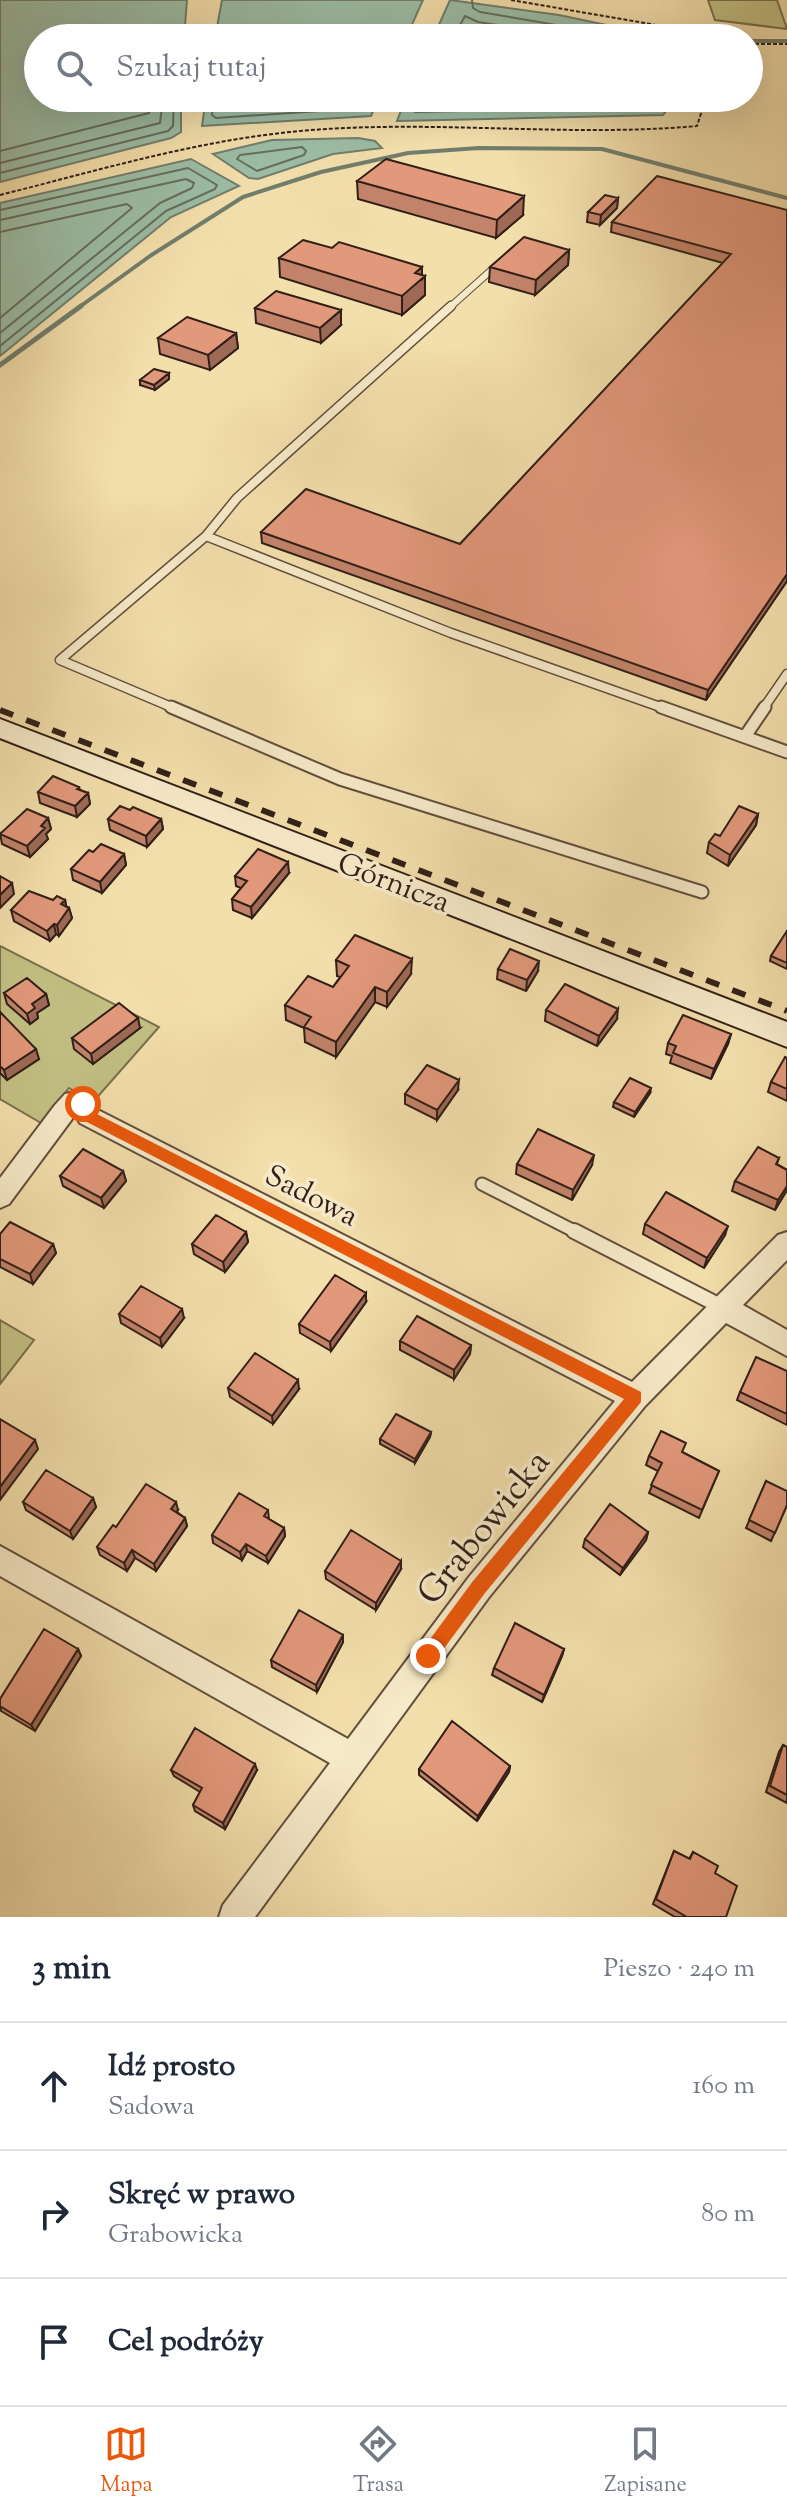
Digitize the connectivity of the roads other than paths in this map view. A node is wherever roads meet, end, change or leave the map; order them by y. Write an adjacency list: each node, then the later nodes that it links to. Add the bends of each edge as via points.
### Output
1 (496, 266): 2 (lane, via 237,498)
2 (206, 536): 5 (lane, via 451,633); 7 (lane, via 60,660 340,779)
3 (787, 674): 5 (lane)
4 (0, 728): 8 (street, Górnicza)
5 (746, 735): 6 (lane)
6 (787, 752)
7 (702, 892)
8 (787, 1035)
9 (482, 1184): 12 (lane)
10 (0, 1197): 14 (street, Sadowa, via 63,1112 78,1101 88,1116)
11 (787, 1243): 12 (street, Grabowicka)
12 (722, 1307): 13 (street); 14 (street, Grabowicka)
13 (787, 1344)
14 (635, 1397): 16 (street, Grabowicka, via 479,1587)
15 (0, 1560): 16 (street)
16 (353, 1759): 17 (street, Grabowicka)
17 (235, 1917)

